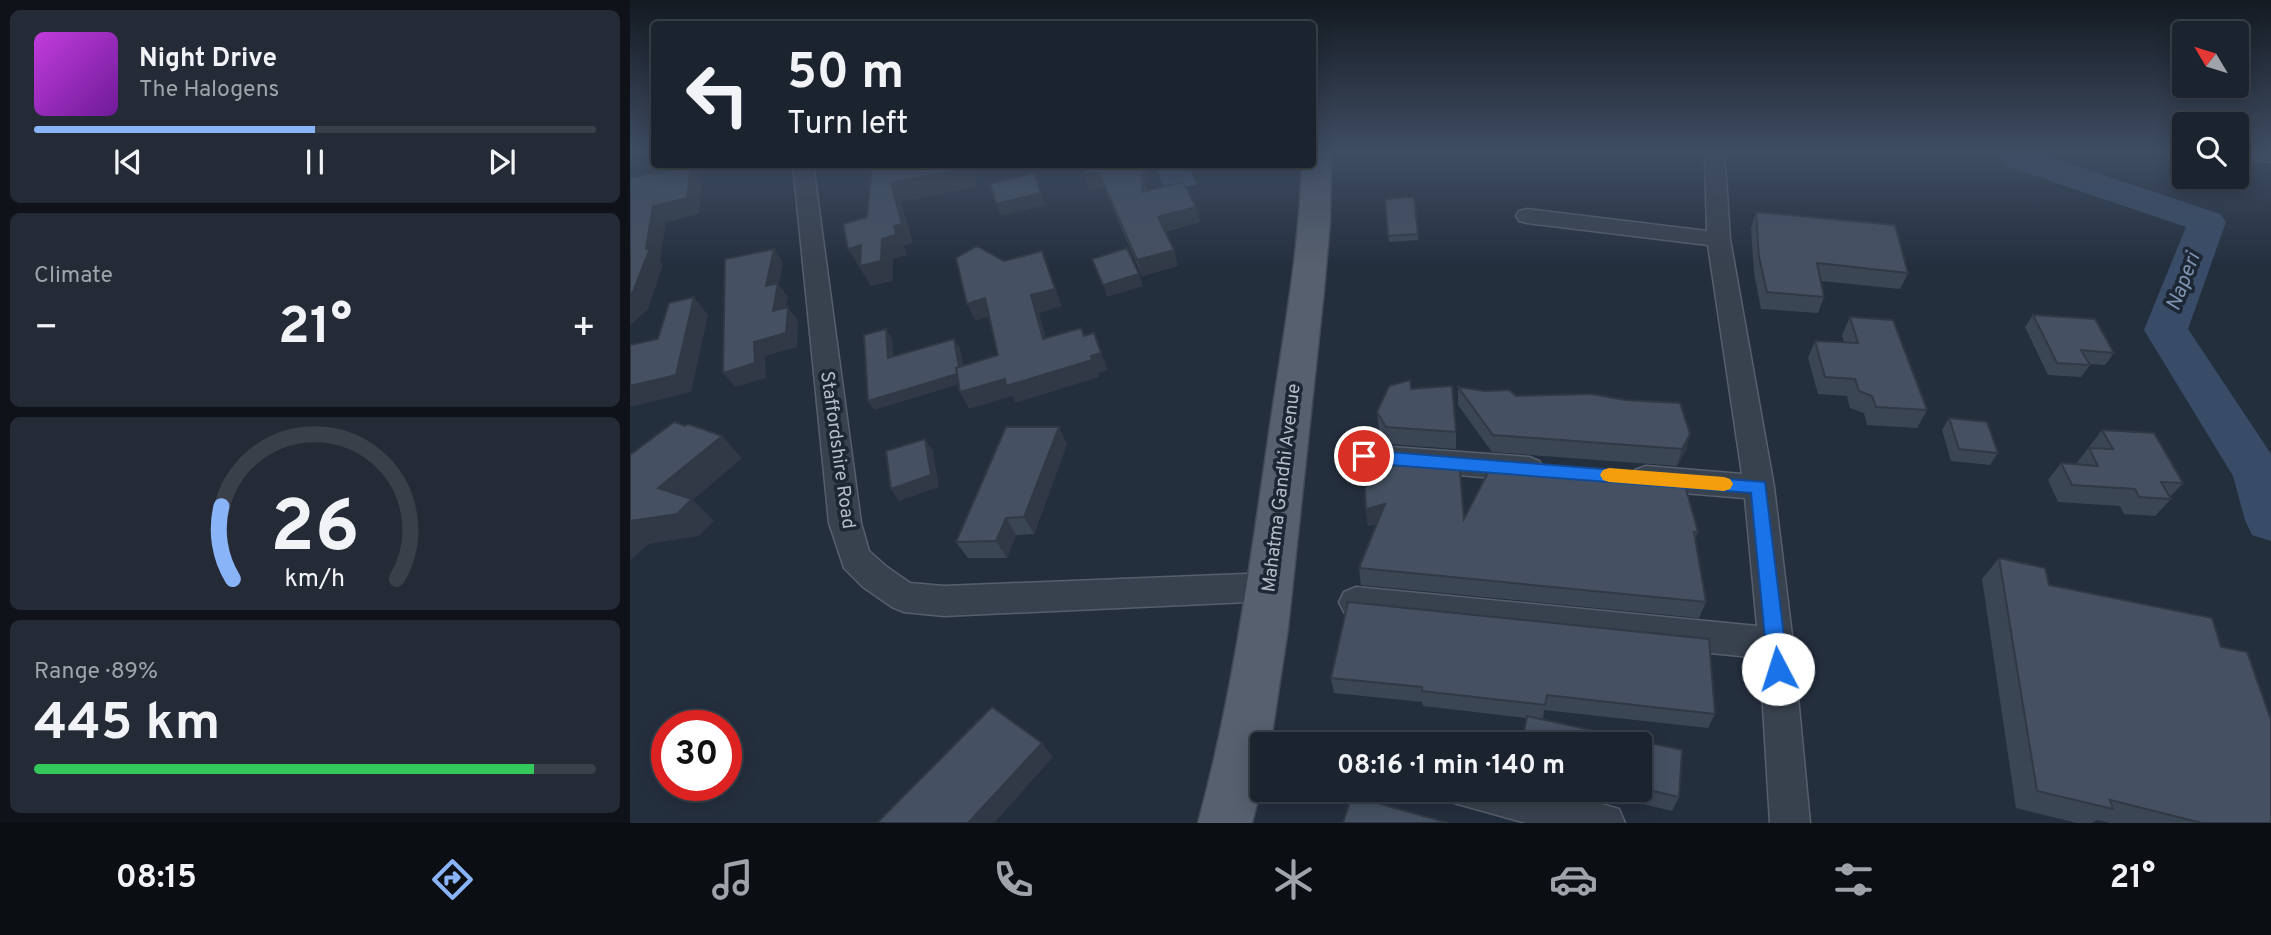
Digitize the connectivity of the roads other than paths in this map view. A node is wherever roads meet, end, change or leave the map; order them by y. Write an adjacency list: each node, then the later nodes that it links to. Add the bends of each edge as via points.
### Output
1 (806, 189): 10 (street, Staffordshire Road, via 845,523 855,558 875,577 904,597 944,601)
2 (1315, 189): 10 (main road, Mahatma Gandhi Avenue, via 1313,243)
3 (1716, 189): 5 (street)
4 (1527, 216): 5 (street)
5 (1718, 239): 9 (street)
6 (1364, 456): 7 (street)
7 (1555, 471)
8 (1623, 476): 9 (street)
9 (1759, 487): 12 (street)
10 (1270, 587): 14 (main road, Mahatma Gandhi Avenue, via 1238,778)
11 (1356, 602): 12 (street)
12 (1776, 644): 16 (street)
13 (1520, 802): 15 (street)
14 (1225, 823)
15 (1605, 823)
16 (1790, 823)

